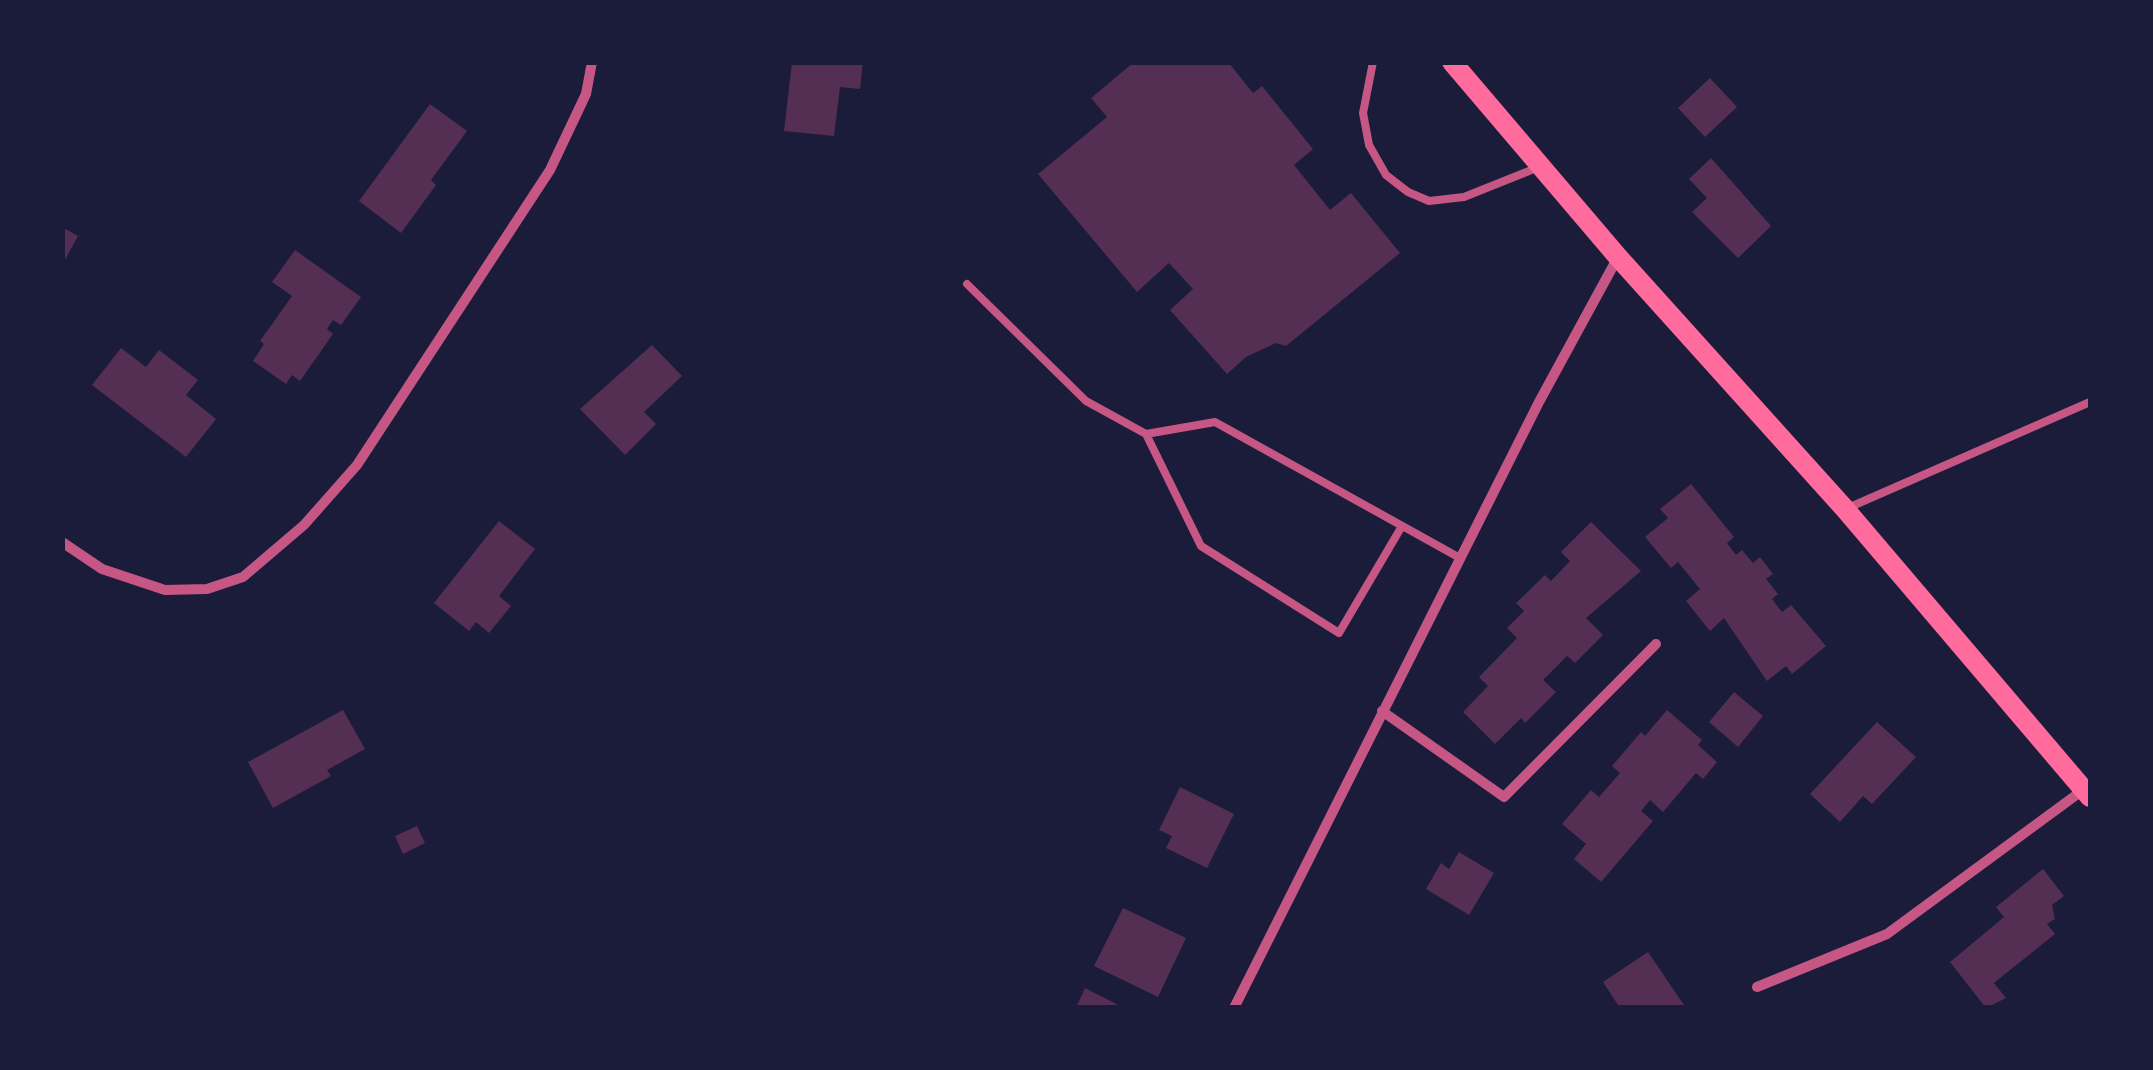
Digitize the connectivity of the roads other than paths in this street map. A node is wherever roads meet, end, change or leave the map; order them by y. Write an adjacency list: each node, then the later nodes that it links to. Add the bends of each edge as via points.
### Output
1 (592, 62): 11 (street, via 586,94 550,170 357,465 304,524 243,578 208,590 166,590 102,569)
2 (1373, 62): 4 (lane, via 1363,112 1369,145 1386,176 1408,192 1429,201 1464,196)
3 (1452, 62): 4 (main road)
4 (1540, 166): 5 (main road)
5 (1618, 257): 9 (main road); 12 (street)
6 (966, 284): 8 (lane, via 1086,401)
7 (2090, 402): 9 (lane)
8 (1146, 434): 10 (lane, via 1215,422); 10 (lane, via 1200,546 1339,633)
9 (1845, 509): 15 (main road)
10 (1402, 526): 12 (lane)
11 (62, 542)
12 (1460, 558): 14 (street)
13 (1656, 644): 14 (street, via 1504,797)
14 (1382, 710): 17 (street)
15 (2087, 793): 16 (street, via 1886,934)
16 (1757, 988)
17 (1234, 1008)

